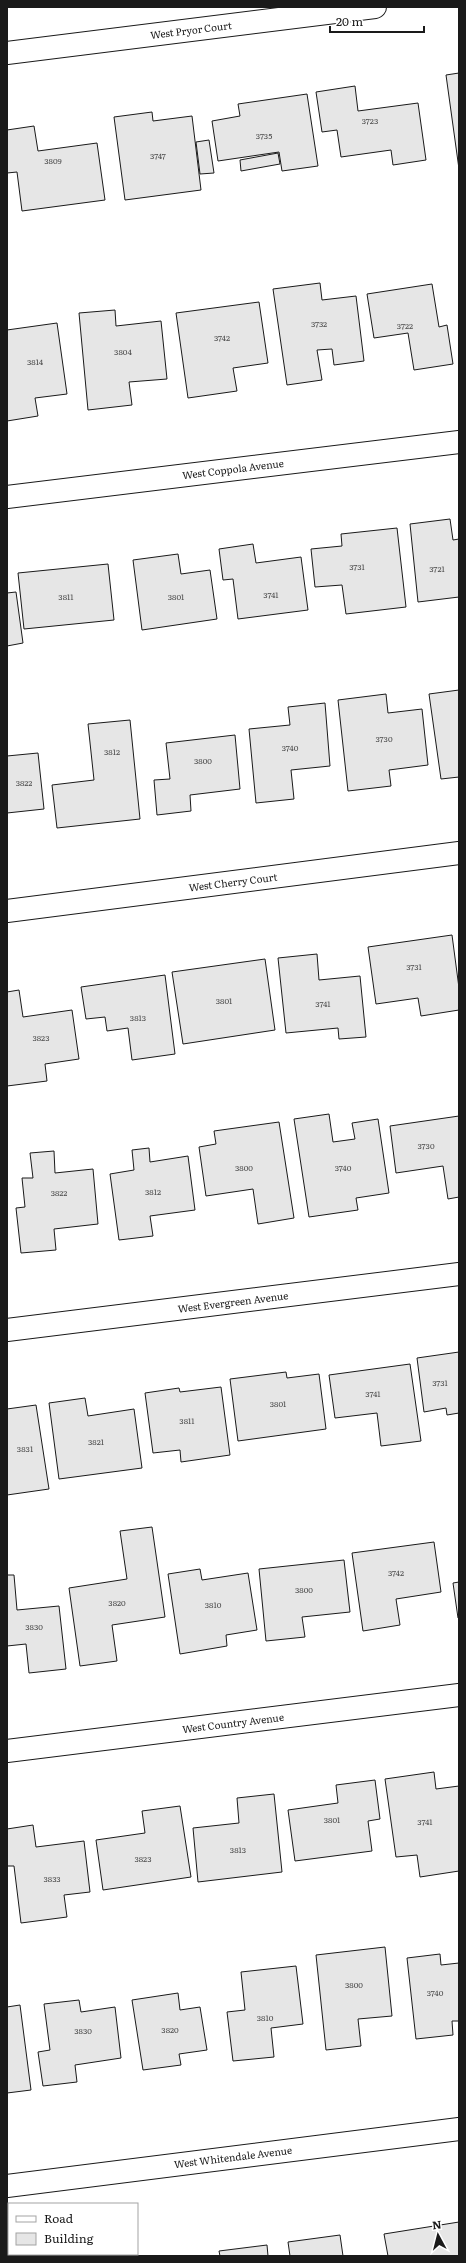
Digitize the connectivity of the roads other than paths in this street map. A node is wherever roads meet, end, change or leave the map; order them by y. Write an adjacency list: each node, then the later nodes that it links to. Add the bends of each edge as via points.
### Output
1 (374, 7): 2 (street, West Pryor Court)
2 (7, 53)
3 (459, 442): 4 (street, West Coppola Avenue)
4 (7, 497)
5 (459, 853): 6 (street, West Cherry Court)
6 (7, 911)
7 (459, 1274): 8 (street, West Evergreen Avenue)
8 (7, 1330)
9 (459, 1695): 10 (street, West Country Avenue)
10 (7, 1751)
11 (459, 2129): 12 (street, West Whitendale Avenue)
12 (7, 2186)

